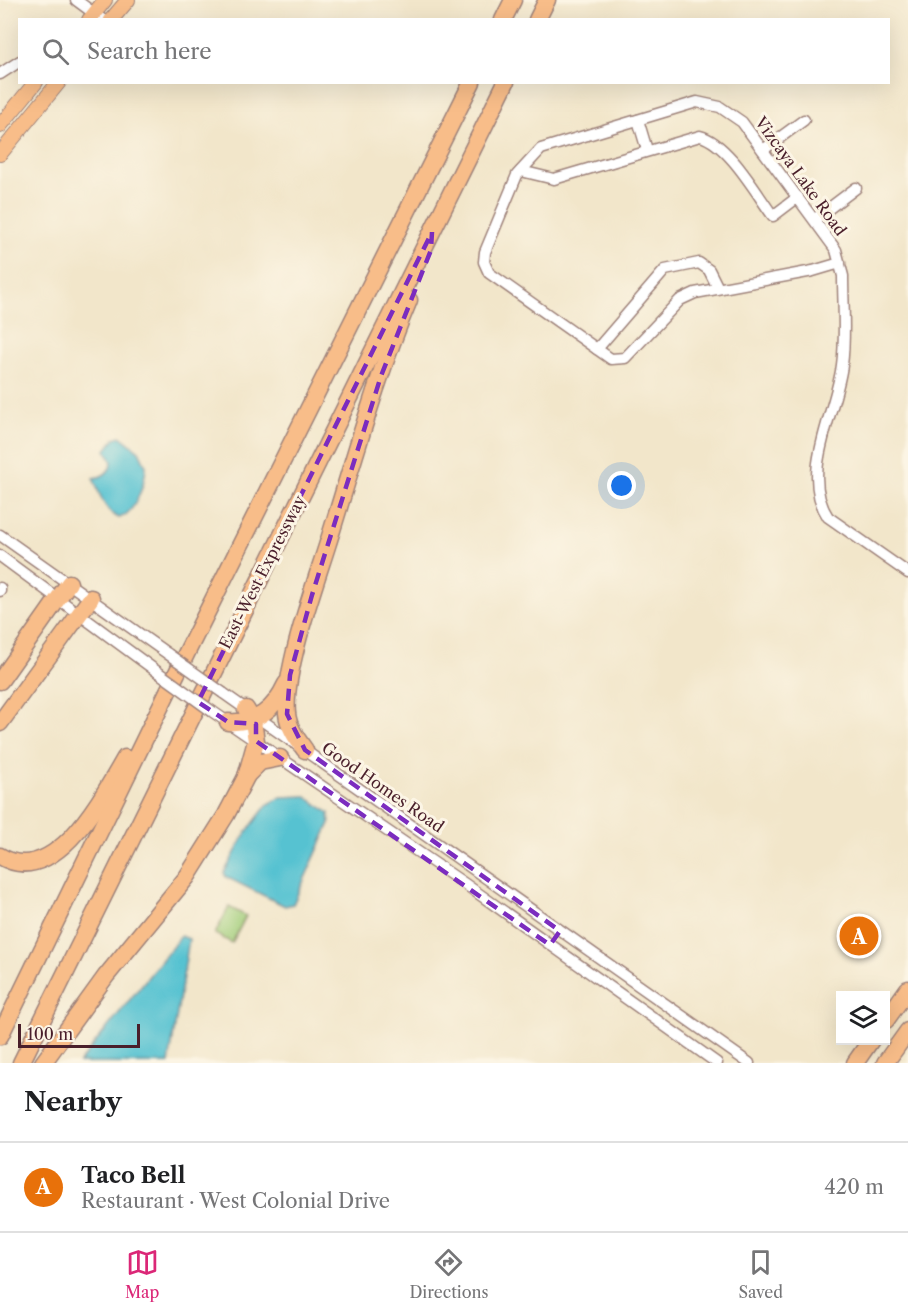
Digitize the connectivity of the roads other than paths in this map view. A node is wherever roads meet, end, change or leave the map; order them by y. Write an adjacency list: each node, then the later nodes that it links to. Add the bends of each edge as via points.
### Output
1 (76, 0): 6 (street)
2 (105, 0): 6 (main road)
3 (128, 0): 7 (main road)
4 (513, 0): 8 (highway)
5 (547, 0): 9 (highway)
6 (95, 17)
7 (113, 18)
8 (504, 18)
9 (538, 18)
10 (18, 62): 11 (street)
11 (0, 74)
12 (34, 84): 18 (main road)
13 (57, 84): 21 (main road)
14 (471, 84): 37 (highway, East-West Expressway)
15 (505, 84): 26 (highway, East-West Expressway)
16 (638, 120): 19 (street); 20 (street, Vizcaya Lake Road, via 697,102 720,107 742,122); 22 (street, Vizcaya Lake Road, via 541,149)
17 (804, 120): 20 (street)
18 (0, 126)
19 (647, 150): 22 (street, via 554,179); 24 (street, via 689,137 705,137 725,152 772,216)
20 (764, 150): 24 (street, Vizcaya Lake Road)
21 (0, 154)
22 (521, 171): 29 (street, Vizcaya Lake Road, via 484,262 489,273)
23 (856, 188): 25 (street)
24 (798, 197): 25 (street, Vizcaya Lake Road)
25 (815, 219): 27 (street, Vizcaya Lake Road)
26 (432, 232): 38 (highway, via 431,250 381,376); 57 (highway, East-West Expressway)
27 (840, 263): 28 (street); 32 (street, Vizcaya Lake Road, via 844,309 842,365 815,471 819,504 828,517)
28 (718, 288): 29 (street, Vizcaya Lake Road, via 695,292 680,300 625,358 611,359); 29 (street, via 709,270 699,263 665,270)
29 (597, 349)
30 (0, 535): 33 (street, Good Homes Road)
31 (0, 556): 35 (street, Good Homes Road)
32 (908, 573)
33 (69, 583): 34 (street, Good Homes Road); 35 (highway)
34 (90, 598): 36 (highway); 40 (street, Good Homes Road, bridge)
35 (58, 599): 36 (street, Good Homes Road); 39 (highway)
36 (79, 614): 41 (street, Good Homes Road, bridge); 42 (highway)
37 (189, 648): 47 (highway, via 92,813 71,838 52,854 28,862); 55 (highway, East-West Expressway)
38 (290, 675): 40 (highway, via 276,703); 44 (highway, via 287,714)
39 (0, 681)
40 (252, 716): 41 (highway); 43 (highway); 44 (street, Good Homes Road)
41 (228, 722): 43 (street, Good Homes Road)
42 (0, 723)
43 (256, 741): 45 (street, Good Homes Road); 46 (highway)
44 (304, 750): 48 (street, Good Homes Road)
45 (280, 758): 46 (highway, via 260,762); 49 (street, Good Homes Road)
46 (246, 777): 58 (highway, via 187,877 105,976)
47 (0, 856)
48 (476, 871): 49 (street); 50 (street, Good Homes Road)
49 (465, 884): 51 (street, Good Homes Road)
50 (560, 931): 51 (street); 60 (street, Good Homes Road)
51 (550, 945): 59 (street, Good Homes Road)
52 (908, 989): 53 (highway)
53 (890, 1013)
54 (908, 1031): 62 (highway)
55 (0, 1036)
56 (868, 1045): 61 (highway)
57 (21, 1063)
58 (43, 1063)
59 (717, 1063)
60 (749, 1063)
61 (855, 1063)
62 (885, 1063)

